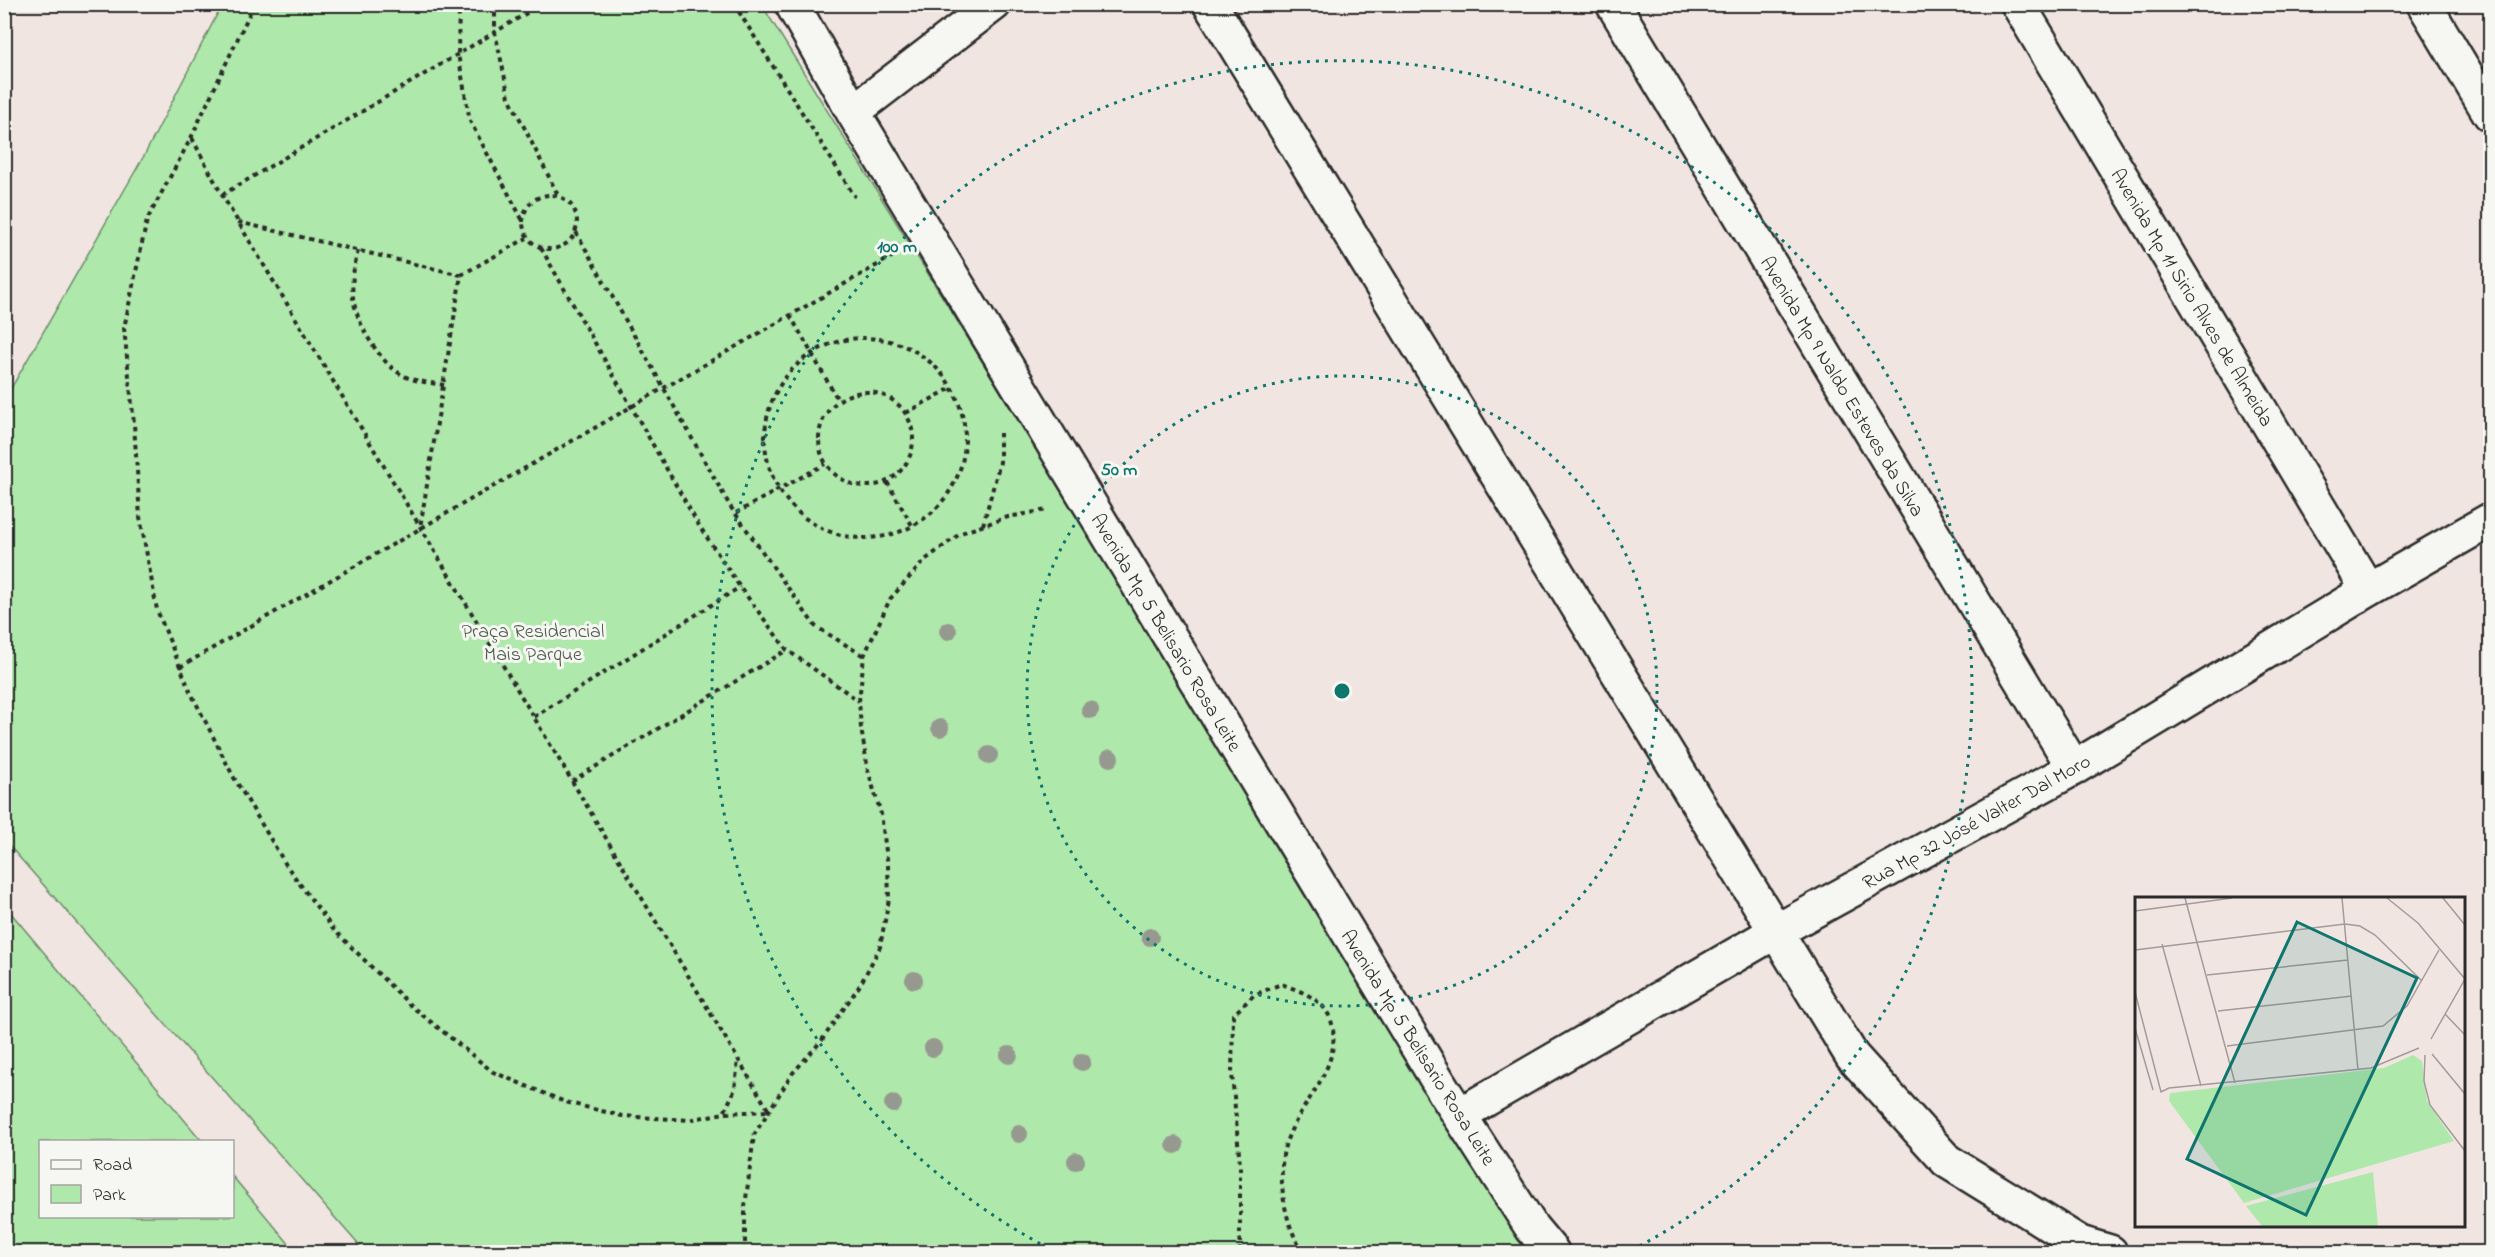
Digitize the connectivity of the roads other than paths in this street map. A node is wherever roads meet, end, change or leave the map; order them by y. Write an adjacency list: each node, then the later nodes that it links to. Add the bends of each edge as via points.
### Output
1 (792, 4): 7 (street, Avenida Mp 5 Belisario Rosa Leite)
2 (994, 4): 7 (street)
3 (1210, 4): 12 (street)
4 (1613, 4): 11 (street, Avenida Mp 9 Naldo Esteves da Silva)
5 (2018, 4): 10 (street, Avenida Mp 11 Sirio Alves de Almeida)
6 (2424, 4): 8 (street)
7 (853, 112): 13 (street, Avenida Mp 5 Belisario Rosa Leite)
8 (2490, 114)
9 (2490, 520): 10 (street, Rua Mp 32 José Valter Dal Moro)
10 (2368, 590): 11 (street, Rua Mp 32 José Valter Dal Moro)
11 (2074, 768): 12 (street, Rua Mp 32 José Valter Dal Moro)
12 (1775, 932): 13 (street, Rua Mp 32 José Valter Dal Moro); 15 (street, via 1852,1056 1947,1161 2080,1243)
13 (1459, 1115): 14 (street, Avenida Mp 5 Belisario Rosa Leite, via 1532,1228)
14 (1552, 1252)
15 (2110, 1252)

